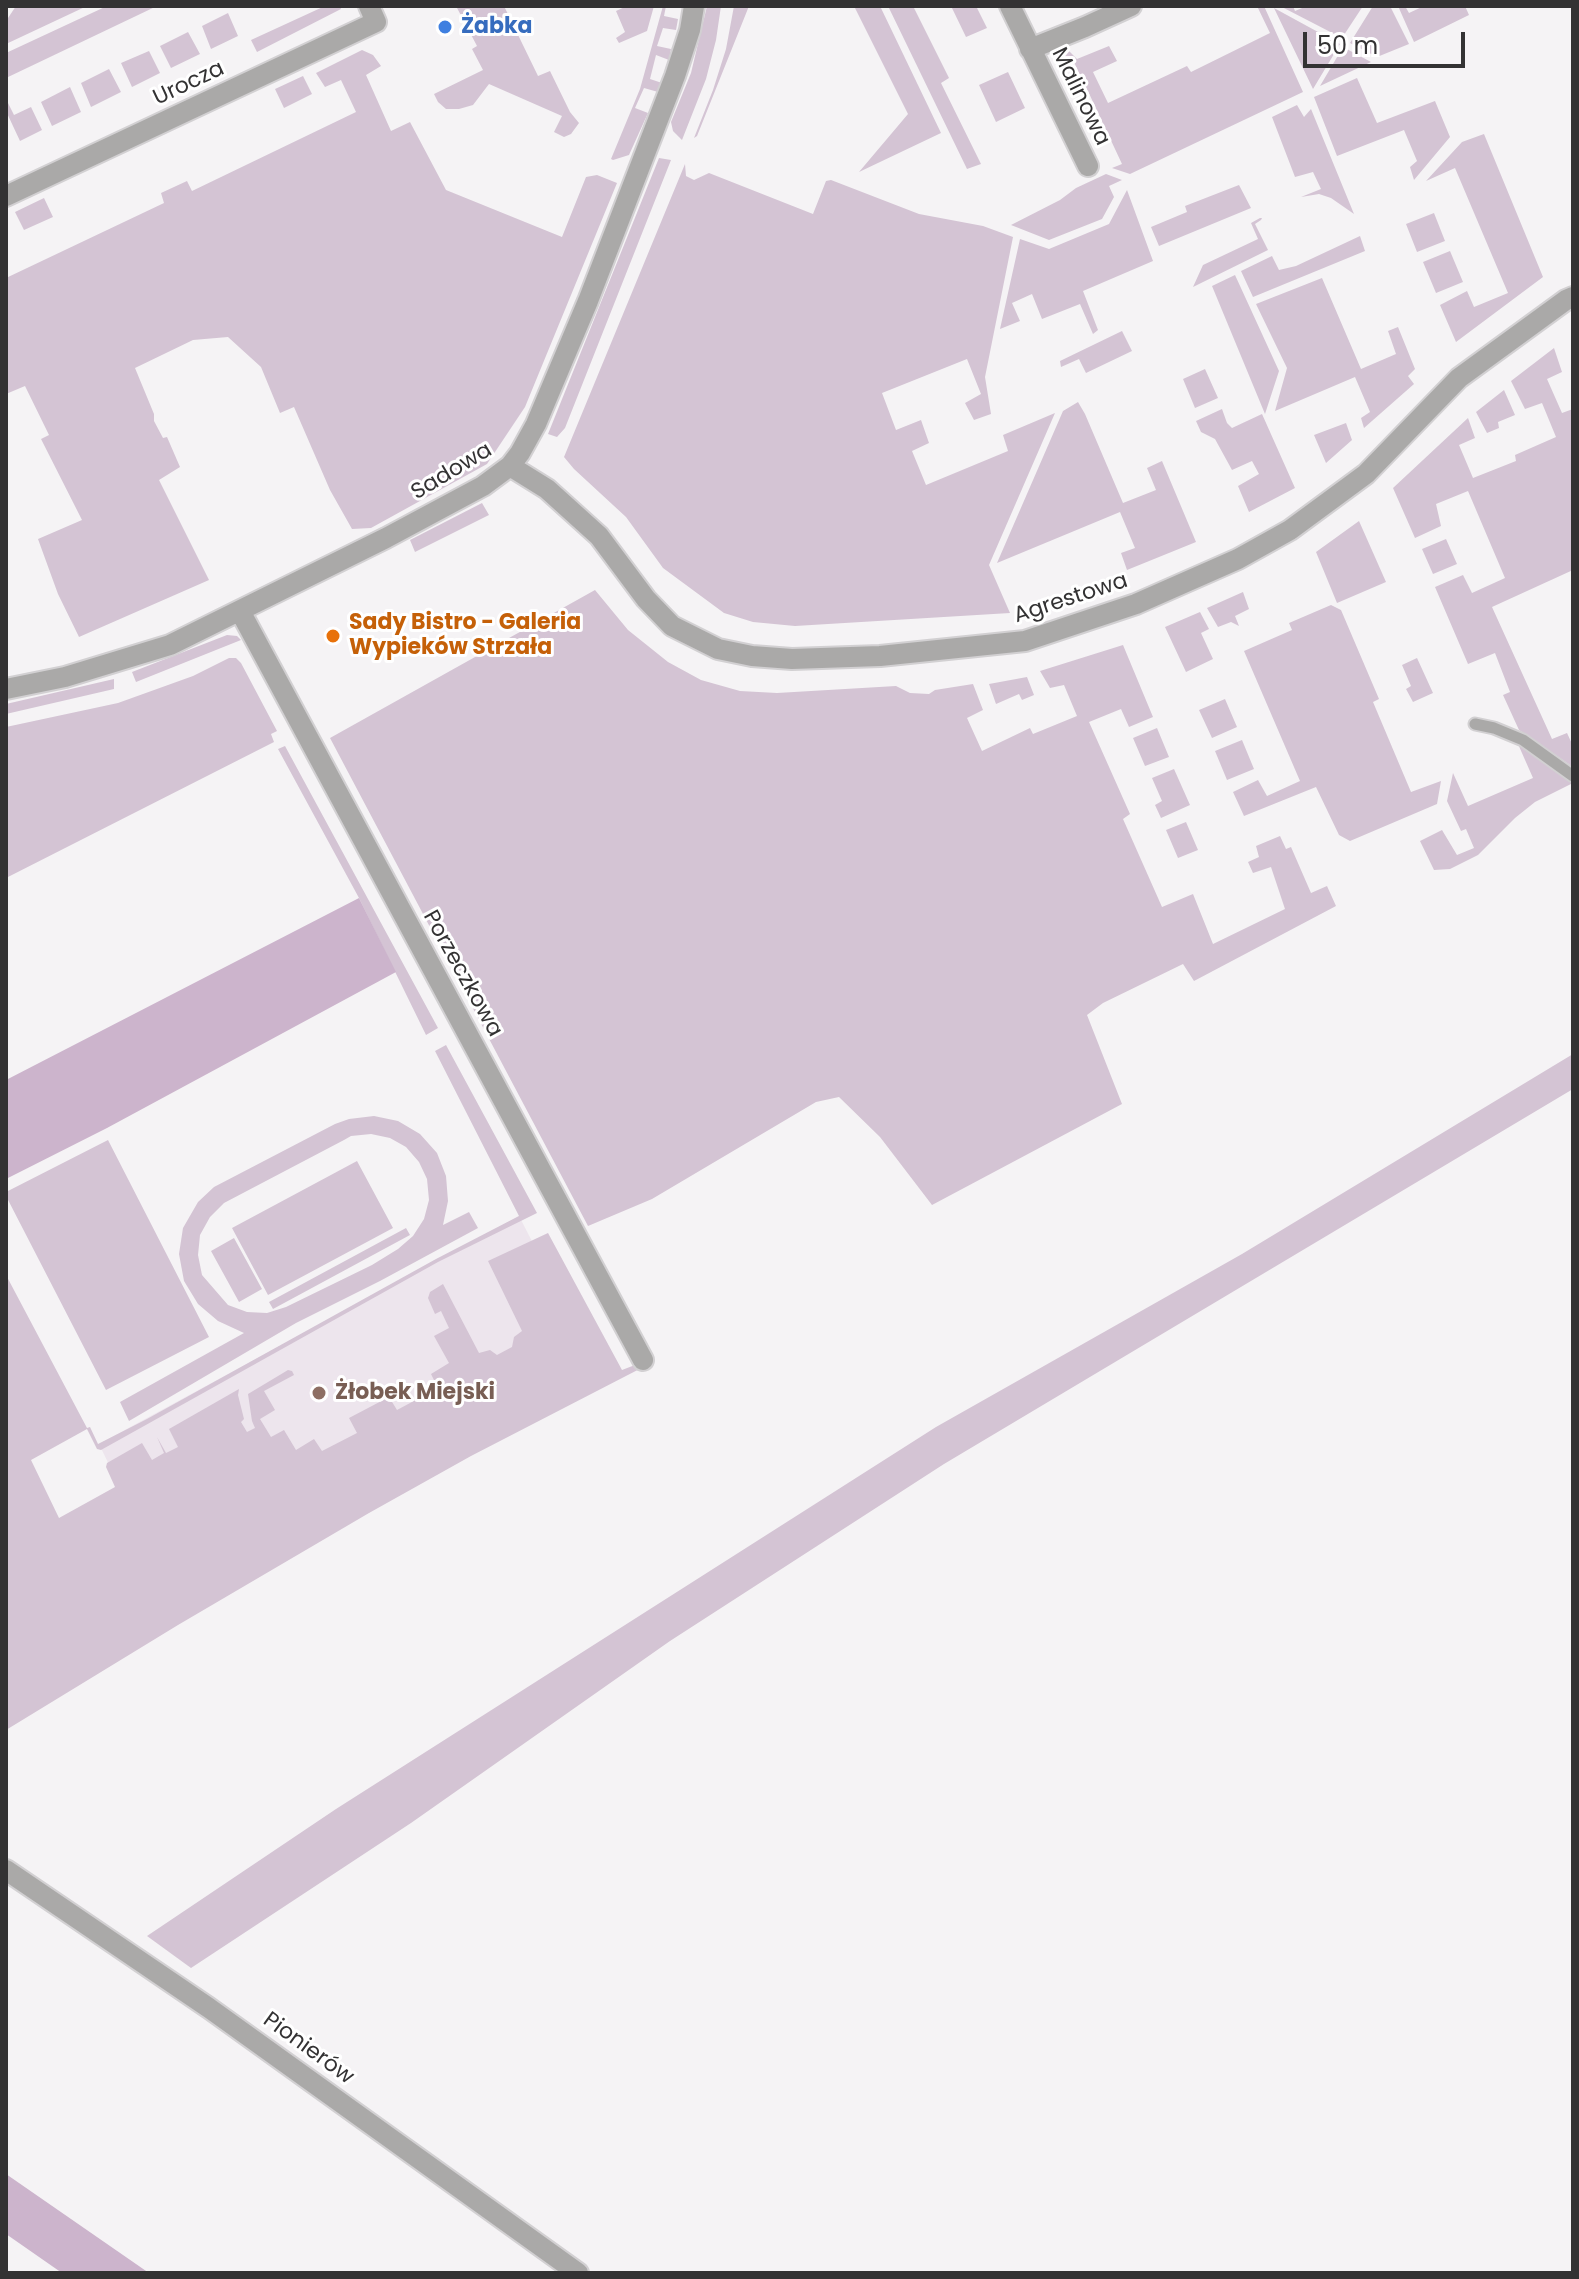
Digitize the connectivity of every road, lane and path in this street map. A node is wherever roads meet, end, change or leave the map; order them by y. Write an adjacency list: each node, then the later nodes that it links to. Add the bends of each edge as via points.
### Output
1 (369, 6): 7 (street, Urocza, via 376,22)
2 (694, 6): 9 (street, Sadowa, via 682,55 588,301 536,424)
3 (1131, 6): 5 (street, Malinowa)
4 (1014, 7): 5 (street, Malinowa)
5 (1030, 49): 6 (street, Malinowa)
6 (1088, 166)
7 (6, 196)
8 (1573, 297): 9 (street, Agrestowa, via 1459,378 1366,474 1290,530 1149,599 1025,641 792,659 718,649 672,626 599,536 547,489)
9 (510, 466): 10 (street, Sadowa, via 483,486)
10 (240, 611): 11 (street, Sadowa, via 170,645); 14 (street, Porzeczkowa)
11 (6, 689)
12 (1475, 724): 13 (lane, via 1523,740)
13 (1573, 776)
14 (643, 1360)
15 (6, 1870): 16 (street, Pionierów, via 209,2008)
16 (578, 2273)

